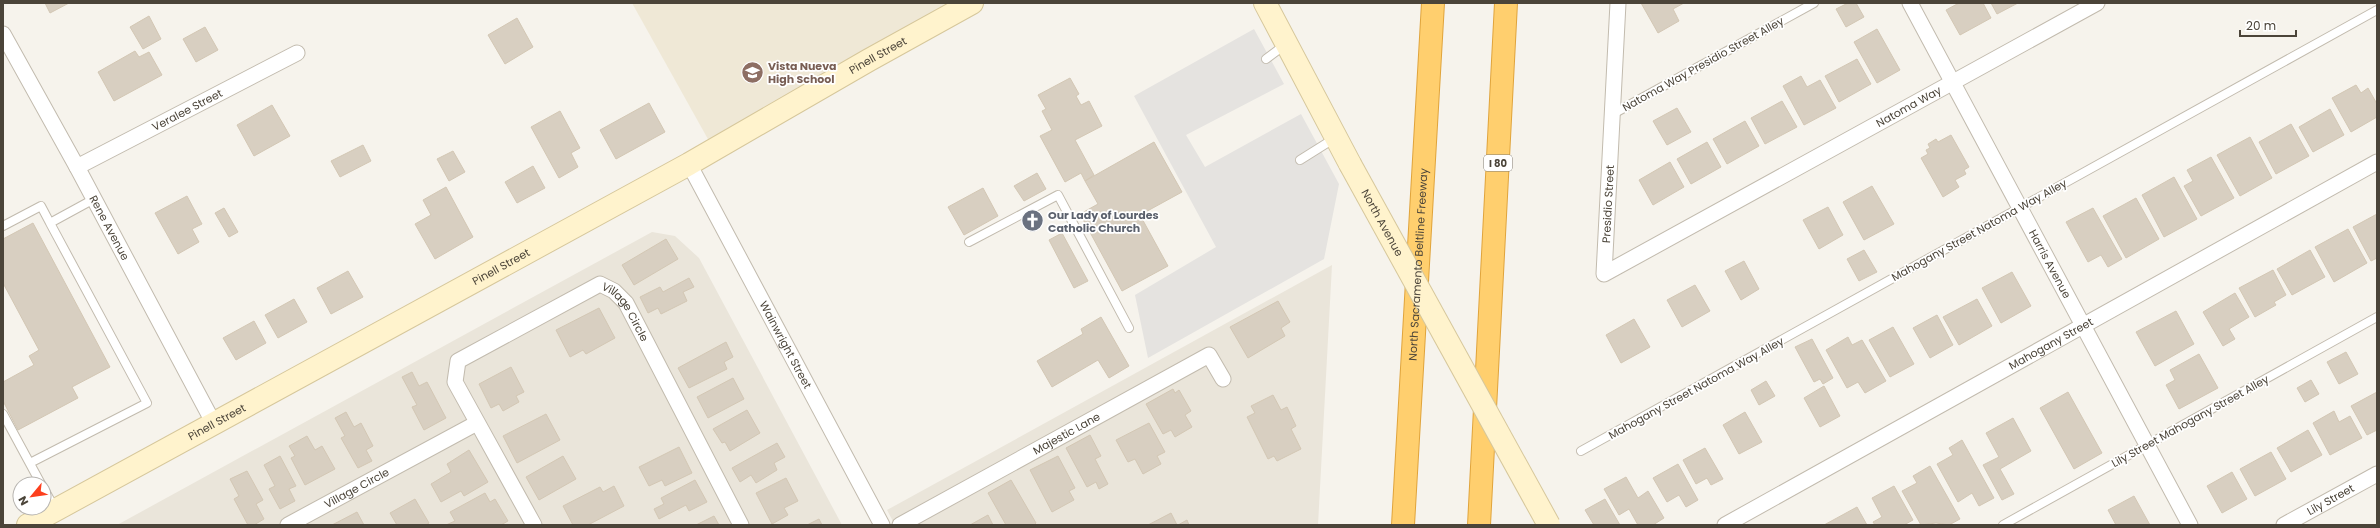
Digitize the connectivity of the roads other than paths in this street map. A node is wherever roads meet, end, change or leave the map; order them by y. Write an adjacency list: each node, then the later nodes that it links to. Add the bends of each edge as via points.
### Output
1 (972, 3): 19 (street, Pinell Street)
2 (1265, 3): 11 (street, North Avenue)
3 (1433, 3): 47 (highway, North Sacramento Beltline Freeway)
4 (1506, 3): 48 (highway, I 80)
5 (1618, 3): 15 (street, Presidio Street)
6 (1814, 3): 15 (lane, Natoma Way Presidio Street Alley)
7 (1910, 3): 14 (street, Harris Avenue)
8 (2097, 3): 14 (street, Natoma Way)
9 (2377, 10): 22 (lane, Mahogany Street Natoma Way Alley)
10 (3, 34): 20 (street, Rene Avenue)
11 (1287, 44): 13 (lane); 16 (street, North Avenue)
12 (297, 53): 20 (street, Veralee Street)
13 (1266, 59)
14 (1953, 82): 22 (street, Harris Avenue); 23 (street, Natoma Way)
15 (1612, 114): 23 (street, Presidio Street, via 1604,274)
16 (1336, 137): 17 (lane); 49 (street, North Avenue, bridge)
17 (1300, 160)
18 (2377, 162): 28 (street, Mahogany Street)
19 (689, 164): 32 (street, Pinell Street); 45 (street, Wainwright Street)
20 (77, 167): 21 (street, Rene Avenue)
21 (94, 199): 24 (lane); 32 (street, Rene Avenue)
22 (2020, 208): 28 (street, Harris Avenue); 35 (lane, Mahogany Street Natoma Way Alley)
23 (1720, 210)
24 (50, 223): 25 (lane, via 40,206); 36 (lane, via 147,403)
25 (3, 226)
26 (969, 242): 29 (lane, via 1058,195)
27 (2377, 317): 34 (lane, Lily Street Mahogany Street Alley)
28 (2083, 324): 34 (street, Harris Avenue); 50 (street, Mahogany Street)
29 (1129, 328)
30 (1223, 379): 46 (street, Majestic Lane, via 1209,356)
31 (3, 414): 36 (lane)
32 (213, 422): 40 (street, Pinell Street)
33 (477, 423): 41 (street, Village Circle); 43 (street, Village Circle); 44 (street, Village Circle, via 455,382 458,361 600,284 614,291 626,303)
34 (2147, 444): 51 (lane, Lily Street Mahogany Street Alley); 52 (street, Harris Avenue)
35 (1581, 451)
36 (30, 463): 38 (lane)
37 (2377, 474): 53 (street, Lily Street)
38 (37, 476)
39 (52, 505): 40 (lane)
40 (55, 510): 42 (street, Pinell Street)
41 (297, 523)
42 (28, 525)
43 (534, 525)
44 (741, 525)
45 (882, 525)
46 (900, 525)
47 (1403, 525)
48 (1479, 525)
49 (1549, 525)
50 (1725, 525)
51 (2003, 525)
52 (2190, 525)
53 (2284, 525)

